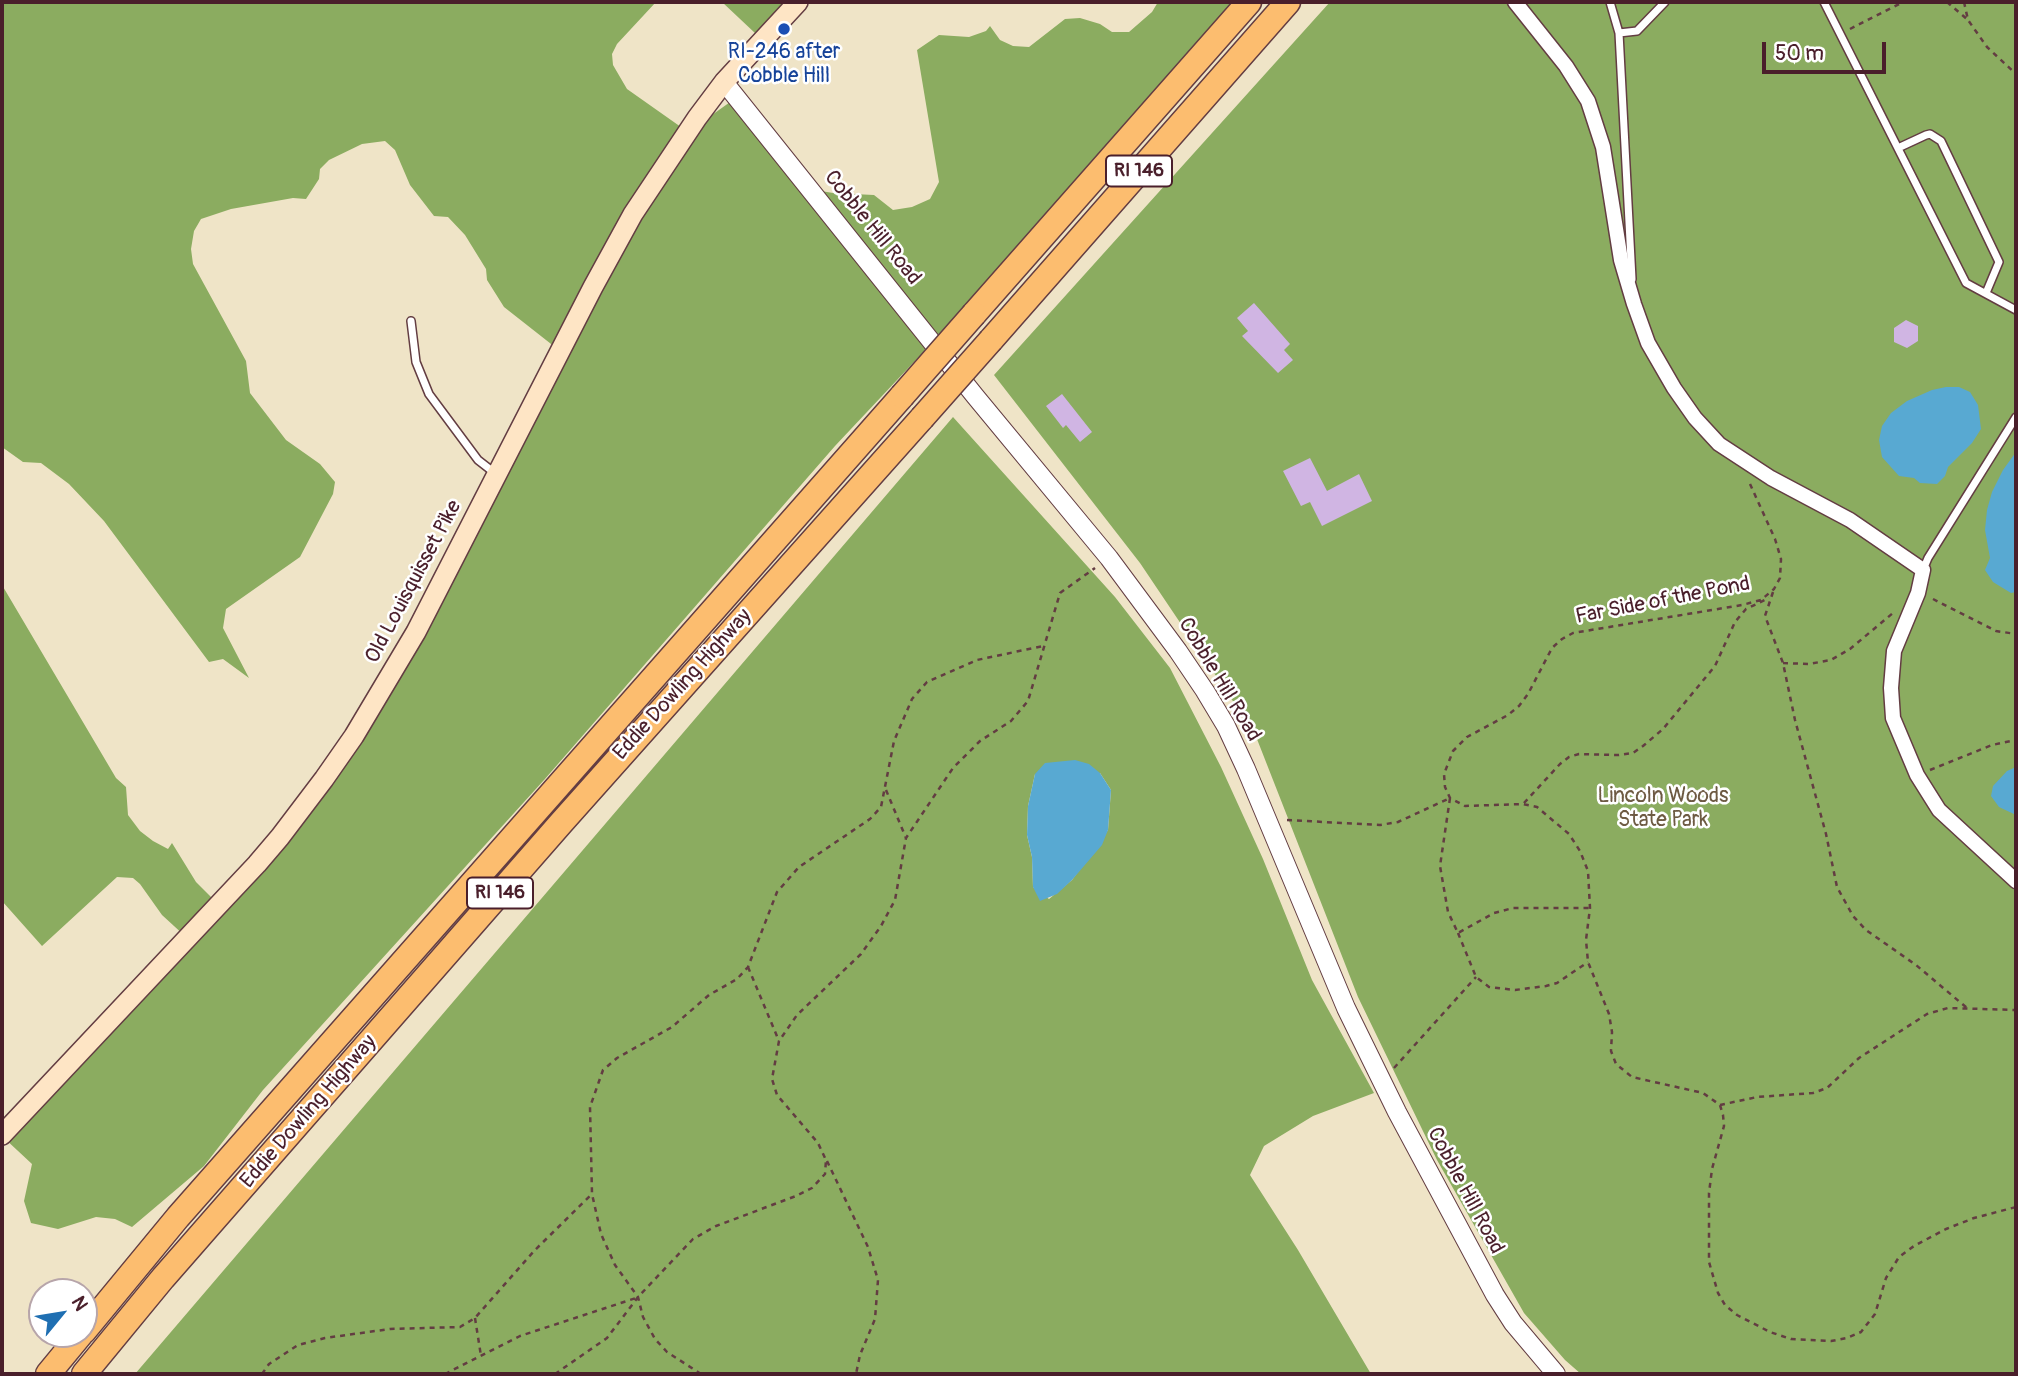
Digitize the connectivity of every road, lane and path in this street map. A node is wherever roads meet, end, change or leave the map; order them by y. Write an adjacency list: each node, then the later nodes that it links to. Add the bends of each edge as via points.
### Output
1 (799, 2): 15 (main road, Old Louisquisset Pike)
2 (1249, 2): 55 (highway, Eddie Dowling Highway / RI 146, bridge, via 178,1217)
3 (1288, 2): 60 (highway, Eddie Dowling Highway / RI 146, bridge, via 570,812)
4 (1515, 2): 18 (street, via 1588,101 1603,148 1621,260)
5 (1610, 2): 12 (lane)
6 (1665, 2): 12 (lane, via 1637,31)
7 (1824, 2): 13 (lane)
8 (1903, 2): 13 (path)
9 (1948, 2): 11 (path)
10 (1964, 2): 11 (path)
11 (1968, 20): 14 (path, via 1987,47)
12 (1619, 33): 18 (lane)
13 (1840, 34): 16 (lane)
14 (2016, 74)
15 (724, 82): 22 (main road, Old Louisquisset Pike, via 633,214); 24 (street, Cobble Hill Road)
16 (1898, 148): 17 (lane, via 1966,283); 17 (lane, via 1930,134 1941,141 1999,262)
17 (1986, 293): 19 (lane)
18 (1634, 304): 25 (street, via 1648,343 1674,388 1719,444 1850,520)
19 (2016, 310)
20 (411, 321): 22 (lane, via 416,362 429,394 478,460)
21 (2016, 416): 25 (lane)
22 (497, 475): 50 (main road, Old Louisquisset Pike, via 416,632 317,789 257,864)
23 (1749, 483): 26 (path, Far Side of the Pond, via 1781,559)
24 (1109, 558): 30 (path, via 1060,593); 37 (street, Cobble Hill Road, via 1205,691)
25 (1923, 570): 27 (street)
26 (1774, 589): 28 (path); 35 (path, Far Side of the Pond, via 1761,600 1742,605 1573,633 1562,639 1552,648 1519,706 1467,737 1454,751 1444,774)
27 (1918, 593): 29 (path, via 1996,631); 31 (path, via 1832,660); 33 (street, via 1894,651 1891,688 1893,718)
28 (1769, 598): 31 (path, via 1765,616); 36 (path, via 1746,609 1715,666 1643,746 1633,753 1569,757)
29 (2016, 634)
30 (1044, 646): 34 (path, via 977,660 927,682 912,699 894,741); 38 (path, via 1028,701 1011,721 980,741 953,768)
31 (1783, 663): 45 (path, via 1837,887 1866,930)
32 (2016, 740): 33 (path)
33 (1917, 775): 39 (street, via 1939,810)
34 (885, 788): 38 (path); 43 (path, via 881,807 870,819 800,867 777,892)
35 (1450, 798): 36 (path, via 1465,806); 37 (path, via 1381,825); 41 (path, Far Side of the Pond, via 1440,866 1448,912)
36 (1523, 804): 40 (path, via 1537,807 1569,834 1580,851 1588,871)
37 (1268, 819): 48 (street, Cobble Hill Road, via 1346,1008)
38 (906, 838): 47 (path, via 895,900 881,926 861,954 797,1015)
39 (2016, 881)
40 (1590, 908): 41 (path, via 1513,908 1493,913); 42 (path)
41 (1458, 933): 44 (path, Far Side of the Pond)
42 (1588, 961): 44 (path, via 1557,982 1533,990 1489,987); 49 (path, via 1609,1014 1616,1064 1632,1077 1703,1093)
43 (748, 967): 47 (path); 52 (path, via 672,1027 603,1070 590,1107)
44 (1476, 976): 48 (path)
45 (1967, 1008): 46 (path); 49 (path, via 1927,1014 1859,1058 1827,1088)
46 (2016, 1010)
47 (779, 1041): 51 (path, via 772,1079 777,1095 818,1143)
48 (1382, 1081): 66 (street, Cobble Hill Road, via 1495,1295)
49 (1720, 1105): 53 (path, via 1724,1126 1709,1193 1709,1262 1725,1305 1770,1332 1791,1339 1831,1341 1861,1332 1875,1314 1886,1278 1899,1257 1945,1229)
50 (2, 1135)
51 (826, 1160): 54 (path, via 825,1174 812,1188 693,1239); 65 (path, via 868,1247 878,1280 875,1319)
52 (592, 1194): 54 (path, via 601,1234 615,1265); 56 (path)
53 (2016, 1207)
54 (638, 1297): 58 (path, via 549,1325); 63 (path, via 607,1338); 64 (path, via 655,1339)
55 (98, 1314)
56 (475, 1318): 58 (path); 61 (path, via 460,1327 390,1329 298,1345)
57 (70, 1348): 59 (highway, Eddie Dowling Highway / RI 146)
58 (481, 1356): 62 (path)
59 (48, 1374)
60 (84, 1374)
61 (262, 1374)
62 (444, 1374)
63 (555, 1374)
64 (701, 1374)
65 (856, 1374)
66 (1556, 1374)

